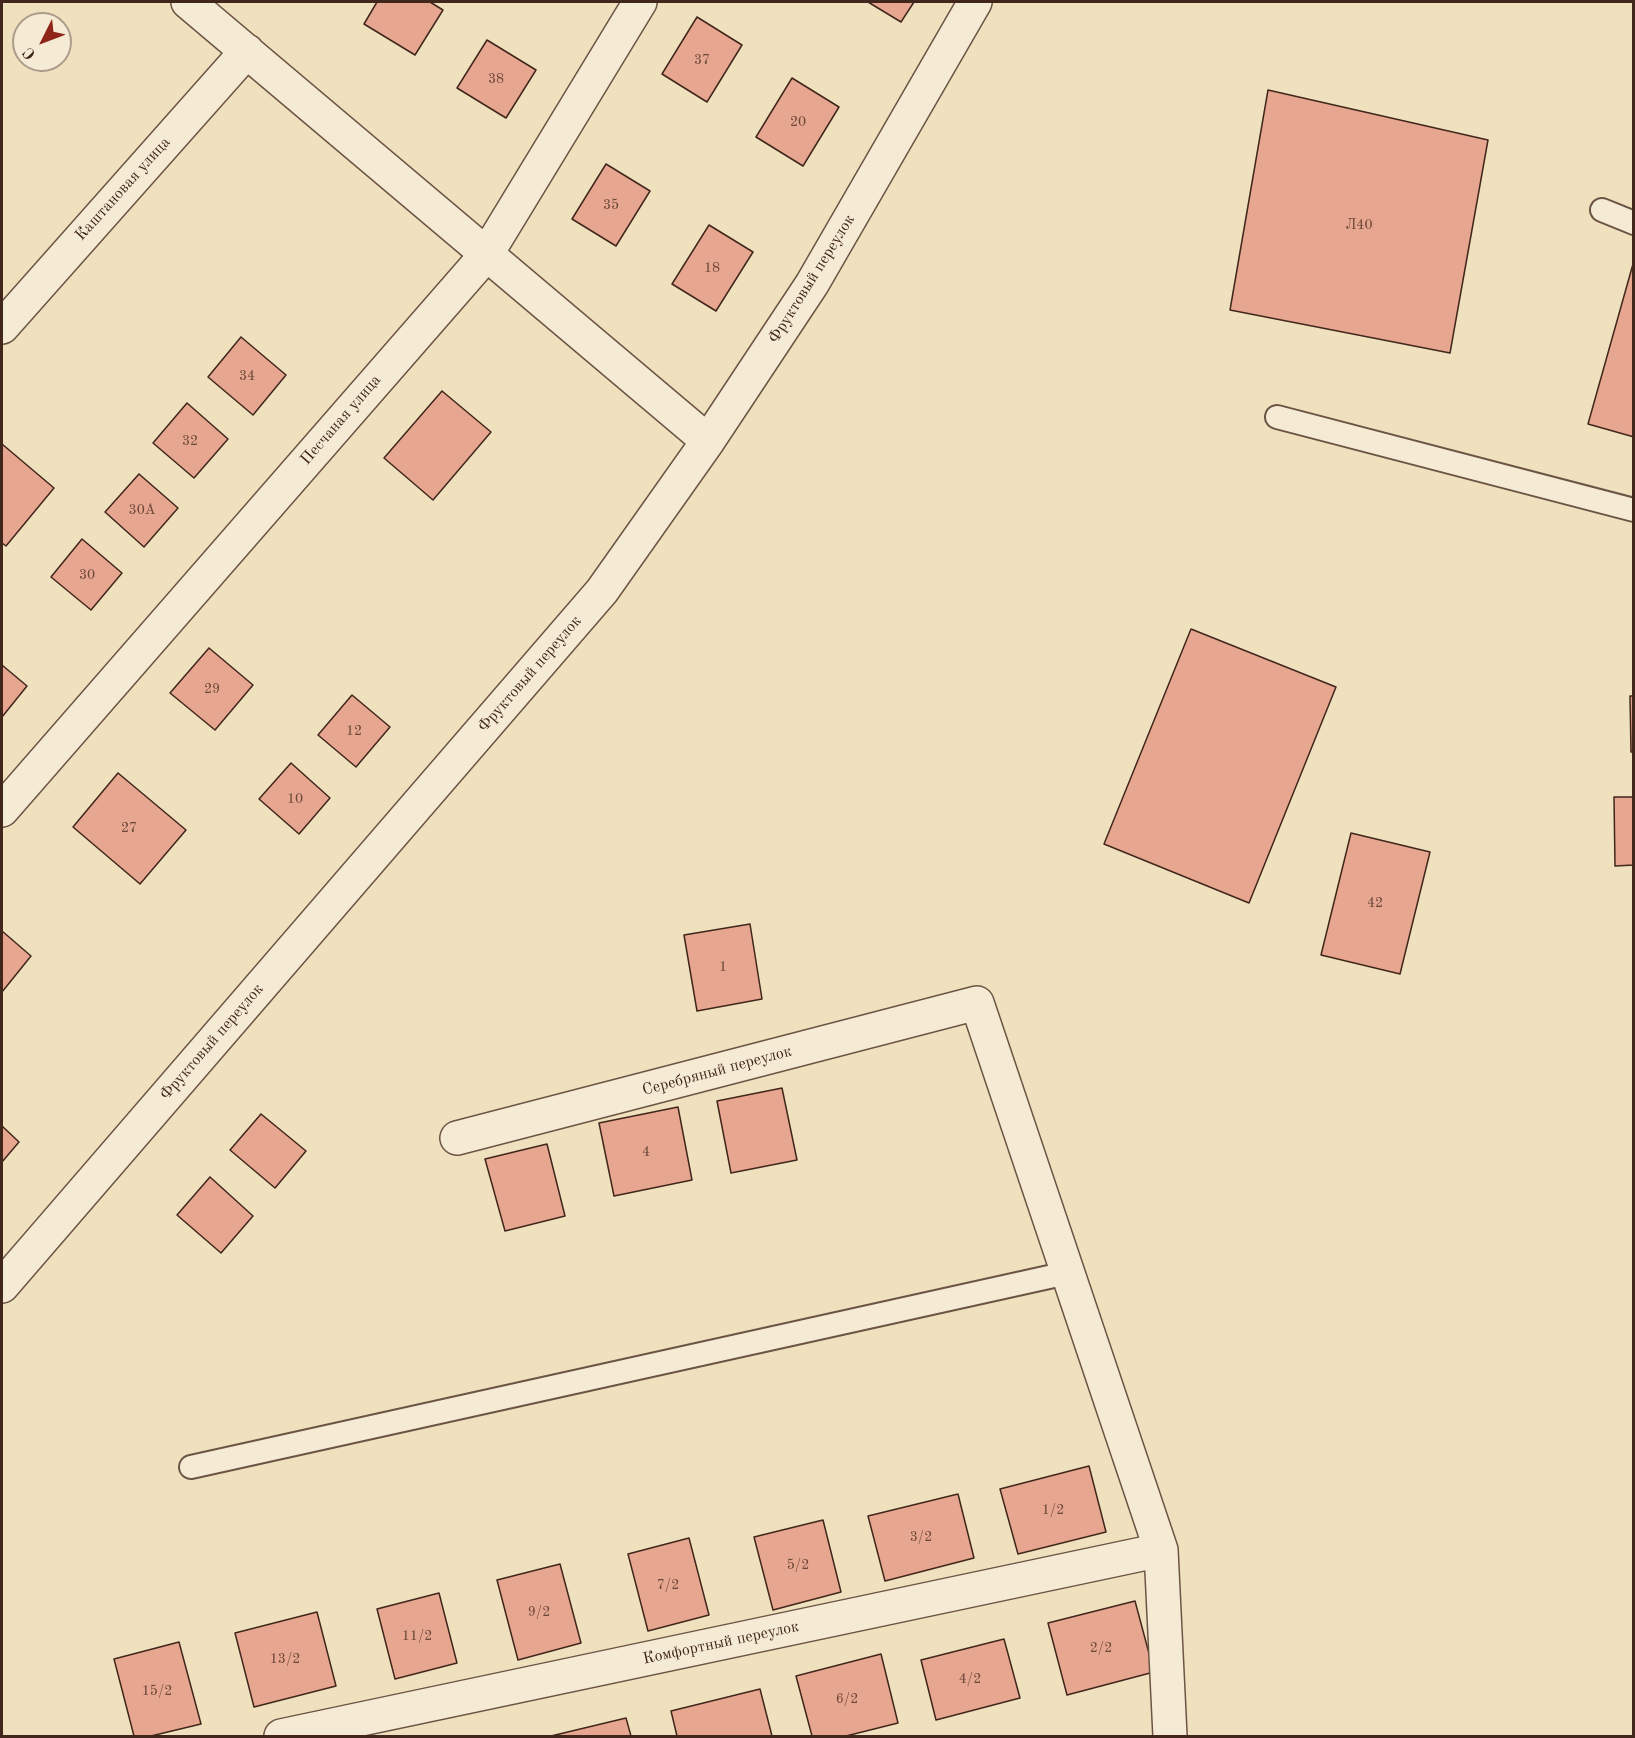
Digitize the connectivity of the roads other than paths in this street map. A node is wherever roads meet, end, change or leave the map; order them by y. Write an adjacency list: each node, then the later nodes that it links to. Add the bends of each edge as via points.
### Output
1 (188, 2): 4 (street)
2 (640, 2): 7 (street, Песчаная улица)
3 (975, 2): 10 (street, Фруктовый переулок, via 812,284)
4 (247, 51): 7 (street); 8 (street, Каштановая улица)
5 (1602, 210): 6 (lane)
6 (1634, 223)
7 (486, 255): 10 (street); 12 (street, Песчаная улица)
8 (2, 327)
9 (1277, 417): 11 (lane)
10 (708, 441): 15 (street, Фруктовый переулок, via 602,591)
11 (1634, 510)
12 (2, 810)
13 (457, 1138): 14 (street, Серебряный переулок, via 977,1003)
14 (1067, 1272): 16 (lane); 17 (street)
15 (2, 1286)
16 (191, 1467)
17 (1161, 1550): 18 (street, Комфортный переулок); 19 (street)
18 (281, 1737)
19 (1170, 1737)

